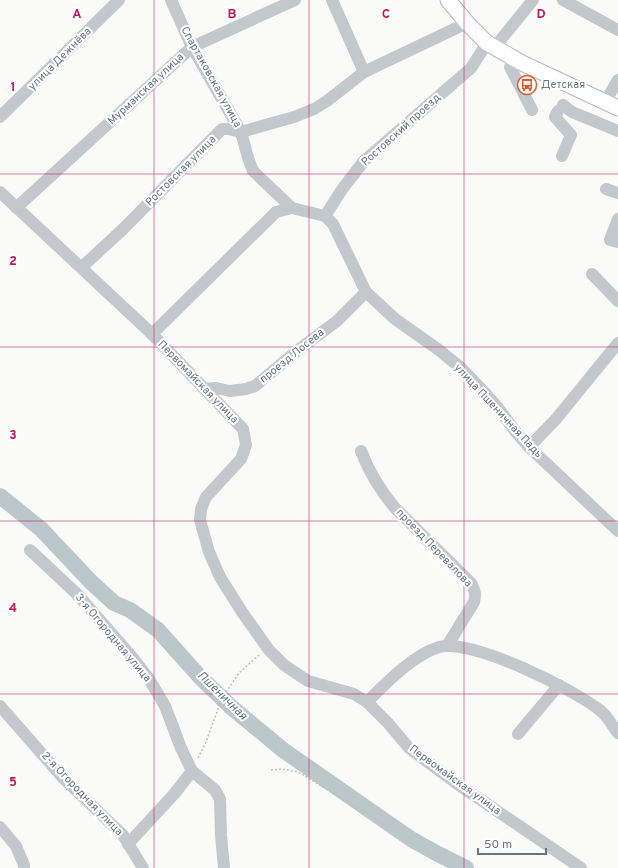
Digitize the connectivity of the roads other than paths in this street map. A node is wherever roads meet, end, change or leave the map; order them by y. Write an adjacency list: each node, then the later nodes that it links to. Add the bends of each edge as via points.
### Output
1 (119, 0): 17 (street, улица Дежнёва)
2 (171, 0): 11 (street, Спартаковская улица)
3 (295, 0): 11 (street, Мурманская улица)
4 (332, 0): 13 (street)
5 (448, 0): 8 (main road)
6 (533, 0): 10 (street, Ростовский проезд)
7 (563, 0): 9 (street)
8 (467, 23): 10 (main road); 13 (street, Ростовская улица)
9 (618, 30)
10 (491, 45): 15 (main road, via 522,63); 26 (street, Ростовский проезд, via 471,68 364,161)
11 (192, 47): 19 (street, Спартаковская улица); 24 (street, Мурманская улица)
12 (510, 67): 16 (street)
13 (364, 72): 19 (street, Ростовская улица, via 314,109)
14 (618, 80): 15 (street)
15 (612, 105)
16 (532, 110)
17 (0, 117)
18 (618, 131): 20 (street, via 560,108 555,117 570,135)
19 (241, 132): 25 (street, Спартаковская улица, via 253,170); 29 (street, Ростовская улица, via 222,129)
20 (562, 156)
21 (606, 189): 23 (street)
22 (0, 192): 24 (street, Первомайская улица)
23 (618, 193)
24 (16, 208): 29 (street, Первомайская улица)
25 (292, 208): 26 (street); 33 (street, via 276,212)
26 (325, 216): 31 (street, улица Пшеничная Падь, via 333,224)
27 (618, 219): 28 (street, via 610,240)
28 (618, 242)
29 (82, 267): 33 (street, Первомайская улица)
30 (592, 274): 32 (street)
31 (366, 292): 35 (street, проезд Лосева, via 337,320 255,386 230,392 216,388); 36 (street, улица Пшеничная Падь, via 395,319 461,368)
32 (618, 301)
33 (152, 334): 35 (street, Первомайская улица)
34 (618, 343): 36 (street, via 556,419)
35 (205, 389): 42 (street, Первомайская улица, via 243,429 246,445 241,459 206,497 201,510 203,533 220,577 267,647 284,665 308,681 354,694)
36 (529, 447): 38 (street, улица Пшеничная Падь)
37 (361, 451): 40 (street, проезд Перевалова, via 369,470 387,499 471,583 474,589 474,602)
38 (618, 531)
39 (30, 550): 46 (street, 3-я Огородная улица, via 78,595 149,680 165,706)
40 (447, 646): 41 (street, via 488,655); 42 (street, via 426,653 400,670)
41 (559, 685): 44 (street, via 600,710 609,718); 45 (street)
42 (367, 702): 49 (street, Первомайская улица, via 409,748)
43 (0, 706): 48 (street, 2-я Огородная улица, via 64,779 123,835)
44 (618, 733)
45 (518, 734)
46 (192, 771): 48 (street); 52 (street, 3-я Огородная улица, via 215,790 220,799)
47 (0, 827): 50 (street, via 16,846)
48 (128, 844): 51 (street, 2-я Огородная улица)
49 (564, 862): 53 (street, Первомайская улица)
50 (24, 868)
51 (143, 868)
52 (224, 868)
53 (581, 868)

